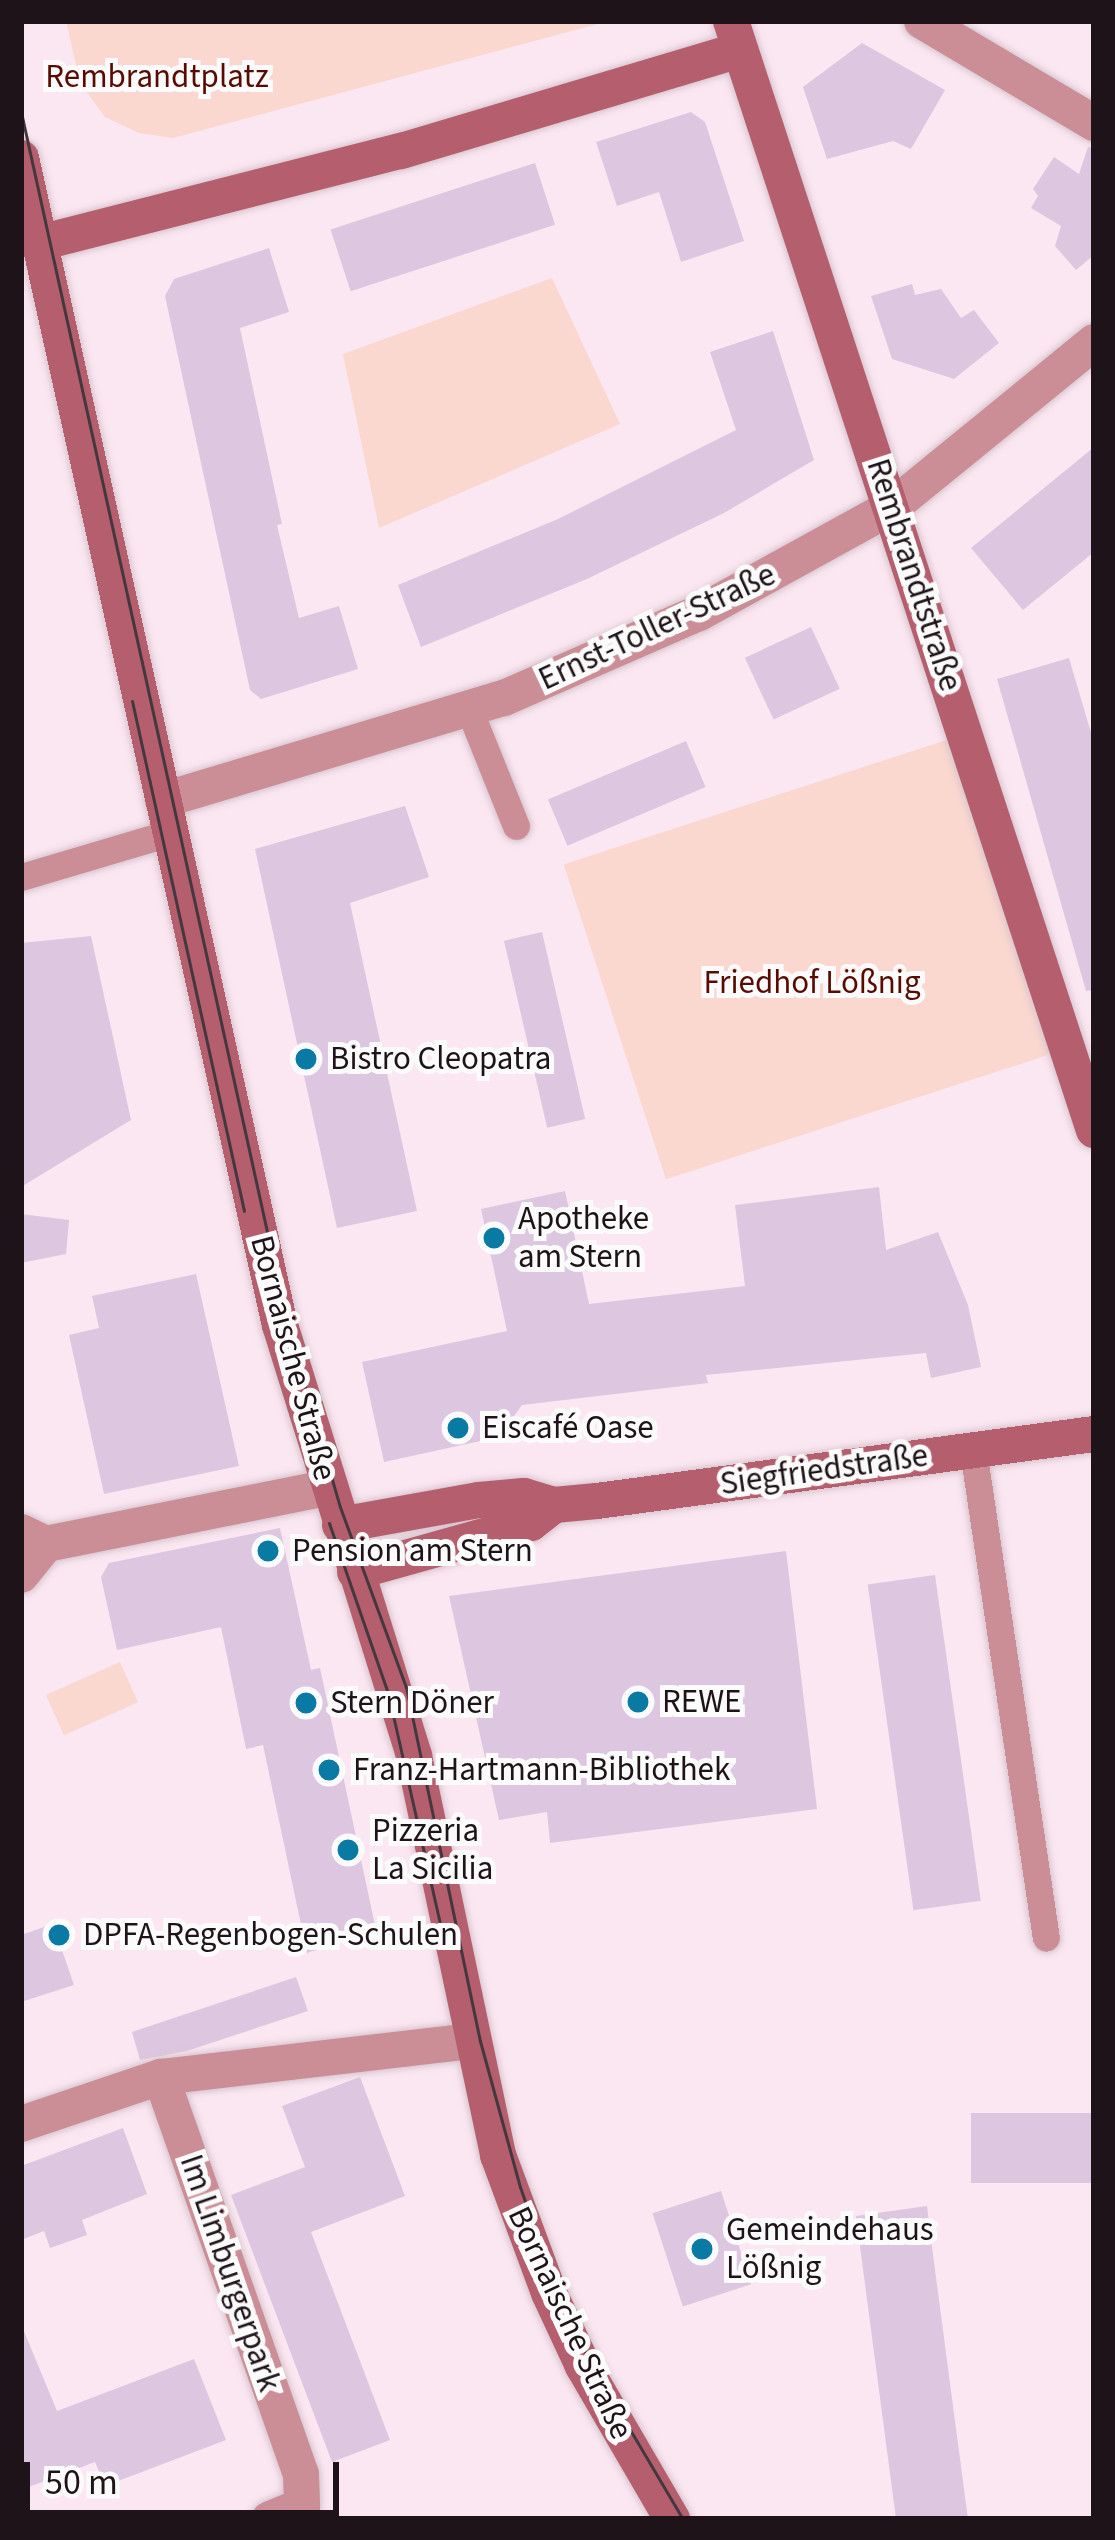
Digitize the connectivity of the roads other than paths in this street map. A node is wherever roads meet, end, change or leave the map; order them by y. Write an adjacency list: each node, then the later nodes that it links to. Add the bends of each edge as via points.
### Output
1 (922, 21): 3 (street)
2 (735, 36): 5 (main road, via 401,151); 7 (main road, Rembrandtstraße)
3 (1094, 123)
4 (21, 158): 5 (main road, Bornaische Straße)
5 (38, 243): 9 (main road, Bornaische Straße)
6 (1094, 342): 7 (street, Ernst-Toller-Straße)
7 (892, 508): 8 (street, Ernst-Toller-Straße, via 699,613); 12 (main road, Rembrandtstraße)
8 (469, 709): 9 (street, Ernst-Toller-Straße); 10 (lane)
9 (166, 817): 11 (lane); 15 (main road, Bornaische Straße, via 280,1325)
10 (516, 826)
11 (21, 877)
12 (1094, 1130)
13 (1094, 1434): 14 (main road, Siegfriedstraße)
14 (974, 1450): 16 (main road, Siegfriedstraße); 21 (lane)
15 (327, 1488): 17 (main road, Bornaische Straße); 18 (street)
16 (554, 1505): 17 (main road, Siegfriedstraße, via 524,1496); 19 (main road, Siegfriedstraße, via 532,1523)
17 (340, 1525): 19 (main road, Bornaische Straße)
18 (33, 1538): 20 (street)
19 (356, 1572): 22 (main road, Bornaische Straße, via 413,1756)
20 (21, 1575)
21 (1046, 1937)
22 (472, 2042): 23 (street); 26 (main road, Bornaische Straße, via 498,2155 549,2293 626,2447)
23 (161, 2077): 24 (street); 25 (street, Im Limburgerpark, via 301,2474 302,2506)
24 (21, 2124)
25 (270, 2519)
26 (673, 2519)

